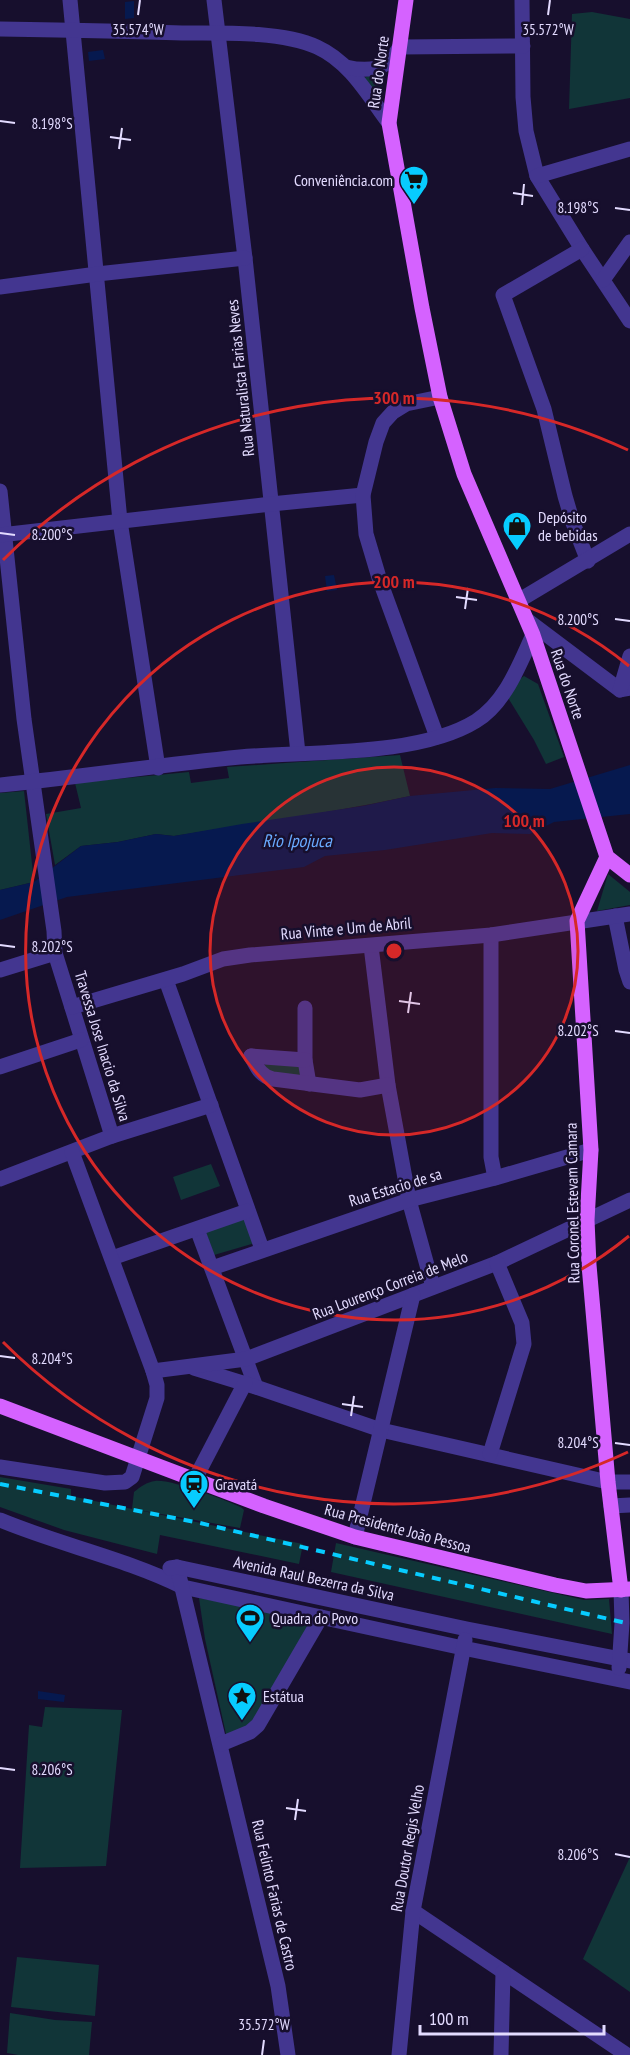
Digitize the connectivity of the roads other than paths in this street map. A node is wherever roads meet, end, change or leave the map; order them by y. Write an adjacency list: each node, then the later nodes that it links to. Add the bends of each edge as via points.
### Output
1 (70, 0): 6 (street)
2 (214, 0): 7 (street, Rua Naturalista Farias Neves)
3 (406, 0): 9 (main road, Rua do Norte)
4 (522, 0): 8 (street)
5 (0, 29): 6 (street)
6 (73, 30): 7 (street); 17 (street)
7 (217, 33): 10 (street, via 300,41); 16 (street, Rua Naturalista Farias Neves)
8 (523, 46): 9 (street); 13 (street, via 526,130)
9 (400, 47): 10 (street, via 387,63 374,68); 11 (main road, Rua do Norte)
10 (346, 67): 11 (street)
11 (389, 123): 21 (main road, Rua do Norte)
12 (630, 148): 13 (street)
13 (537, 176): 15 (street)
14 (630, 242): 18 (street)
15 (582, 249): 18 (street); 28 (street, via 503,295 544,409 565,496)
16 (245, 258): 17 (street); 24 (street, Rua Naturalista Farias Neves)
17 (97, 274): 19 (street); 25 (street)
18 (603, 280): 20 (street)
19 (0, 287)
20 (630, 321)
21 (440, 397): 23 (street, via 406,404 383,423); 29 (main road, Rua do Norte, via 464,474)
22 (0, 491): 27 (street, Travessa Jose Inacio da Silva)
23 (363, 495): 24 (street); 34 (street, via 366,534 380,581)
24 (271, 504): 25 (street); 35 (street, Rua Naturalista Farias Neves)
25 (120, 520): 27 (street); 36 (street)
26 (630, 534): 28 (street)
27 (2, 535): 37 (street, Travessa Jose Inacio da Silva)
28 (588, 561): 29 (street)
29 (518, 601): 30 (main road, Rua do Norte)
30 (526, 620): 31 (main road, Rua do Norte); 33 (street)
31 (533, 634): 34 (street, via 513,678 494,706 477,720); 39 (main road, Rua do Norte)
32 (630, 656): 33 (street)
33 (625, 689)
34 (437, 737): 35 (street, via 380,748)
35 (298, 753): 36 (street)
36 (158, 768): 37 (street)
37 (33, 782): 38 (street); 45 (street, Travessa Jose Inacio da Silva)
38 (0, 785)
39 (607, 857): 40 (main road); 42 (main road, Rua Coronel Estevam Camara)
40 (630, 875)
41 (623, 915): 42 (street, Rua Vinte e Um de Abril); 48 (street)
42 (577, 921): 43 (street, Rua Vinte e Um de Abril); 58 (main road, Rua Coronel Estevam Camara)
43 (491, 935): 44 (street, Rua Vinte e Um de Abril); 60 (street, via 491,1158)
44 (371, 946): 47 (street, Rua Vinte e Um de Abril, via 223,959); 55 (street)
45 (55, 953): 46 (street); 49 (street, Travessa Jose Inacio da Silva)
46 (0, 970)
47 (166, 980): 49 (street, Rua Vinte e Um de Abril); 56 (street)
48 (630, 982)
49 (72, 1007): 51 (street, Travessa Jose Inacio da Silva)
50 (305, 1008): 52 (street)
51 (81, 1040): 53 (street); 57 (street, Travessa Jose Inacio da Silva)
52 (305, 1060): 54 (street); 54 (street, via 251,1056 265,1077)
53 (0, 1067)
54 (309, 1084): 55 (street, via 360,1090)
55 (388, 1085): 62 (street)
56 (211, 1105): 57 (street); 64 (street)
57 (112, 1137): 59 (street)
58 (591, 1150): 60 (street, Rua Estacio de sa); 65 (main road, Rua Coronel Estevam Camara)
59 (72, 1152): 61 (street); 68 (street)
60 (495, 1178): 62 (street, Rua Estacio de sa)
61 (0, 1179)
62 (409, 1200): 67 (street, Rua Estacio de sa); 71 (street)
63 (630, 1200): 65 (street, Rua Lourenço Correia de Melo)
64 (247, 1210): 66 (street); 67 (street)
65 (587, 1220): 69 (street, Rua Lourenço Correia de Melo); 83 (main road, Rua Coronel Estevam Camara)
66 (197, 1229): 68 (street); 70 (street)
67 (262, 1249): 70 (street, Rua Estacio de sa)
68 (112, 1258): 75 (street)
69 (497, 1263): 71 (street, Rua Lourenço Correia de Melo); 79 (street, via 522,1323 524,1344)
70 (212, 1268): 73 (street)
71 (433, 1287): 72 (street, Rua Lourenço Correia de Melo)
72 (413, 1295): 73 (street, Rua Lourenço Correia de Melo); 78 (street)
73 (246, 1359): 74 (street, Rua Lourenço Correia de Melo); 76 (street)
74 (188, 1366): 75 (street, Rua Lourenço Correia de Melo); 76 (street)
75 (153, 1371): 80 (street, via 157,1398)
76 (250, 1385): 78 (street); 82 (street)
77 (0, 1406): 80 (main road, Rua Presidente João Pessoa)
78 (381, 1430): 79 (street); 88 (street)
79 (490, 1454): 83 (street)
80 (140, 1458): 81 (street, via 132,1477 124,1482 105,1483); 82 (main road, Rua Presidente João Pessoa)
81 (0, 1467)
82 (195, 1479): 88 (main road, Rua Presidente João Pessoa)
83 (608, 1482): 84 (street); 86 (main road, Rua Coronel Estevam Camara)
84 (630, 1482)
85 (630, 1505): 86 (street)
86 (611, 1506): 93 (main road, Rua Coronel Estevam Camara)
87 (0, 1520): 90 (street, Avenida Raul Bezerra da Silva)
88 (355, 1538): 93 (main road, Rua Presidente João Pessoa, via 586,1591)
89 (177, 1567): 90 (street, Avenida Raul Bezerra da Silva); 91 (street, Avenida Raul Bezerra da Silva); 92 (street, Rua Felinto Farias de Castro)
90 (152, 1572): 92 (street, Avenida Raul Bezerra da Silva)
91 (259, 1584): 94 (street); 95 (street, Avenida Raul Bezerra da Silva)
92 (183, 1587): 94 (street, Avenida Raul Bezerra da Silva); 102 (street, Rua Felinto Farias de Castro)
93 (625, 1589): 100 (street)
94 (256, 1602): 96 (street, Avenida Raul Bezerra da Silva)
95 (361, 1606): 97 (street); 98 (street, Avenida Raul Bezerra da Silva)
96 (321, 1617): 97 (street, Avenida Raul Bezerra da Silva); 102 (street, via 258,1725)
97 (356, 1624): 99 (street, Avenida Raul Bezerra da Silva)
98 (467, 1629): 99 (street, Rua Doutor Regis Velho); 100 (street, Avenida Raul Bezerra da Silva)
99 (463, 1648): 101 (street, Avenida Raul Bezerra da Silva); 103 (street, Rua Doutor Regis Velho)
100 (625, 1660): 101 (street)
101 (624, 1681)
102 (220, 1744): 105 (street, Rua Felinto Farias de Castro, via 278,1986)
103 (413, 1911): 104 (street); 106 (street, Rua Doutor Regis Velho)
104 (502, 1972): 107 (street); 108 (street)
105 (288, 2055)
106 (399, 2055)
107 (501, 2055)
108 (627, 2055)

